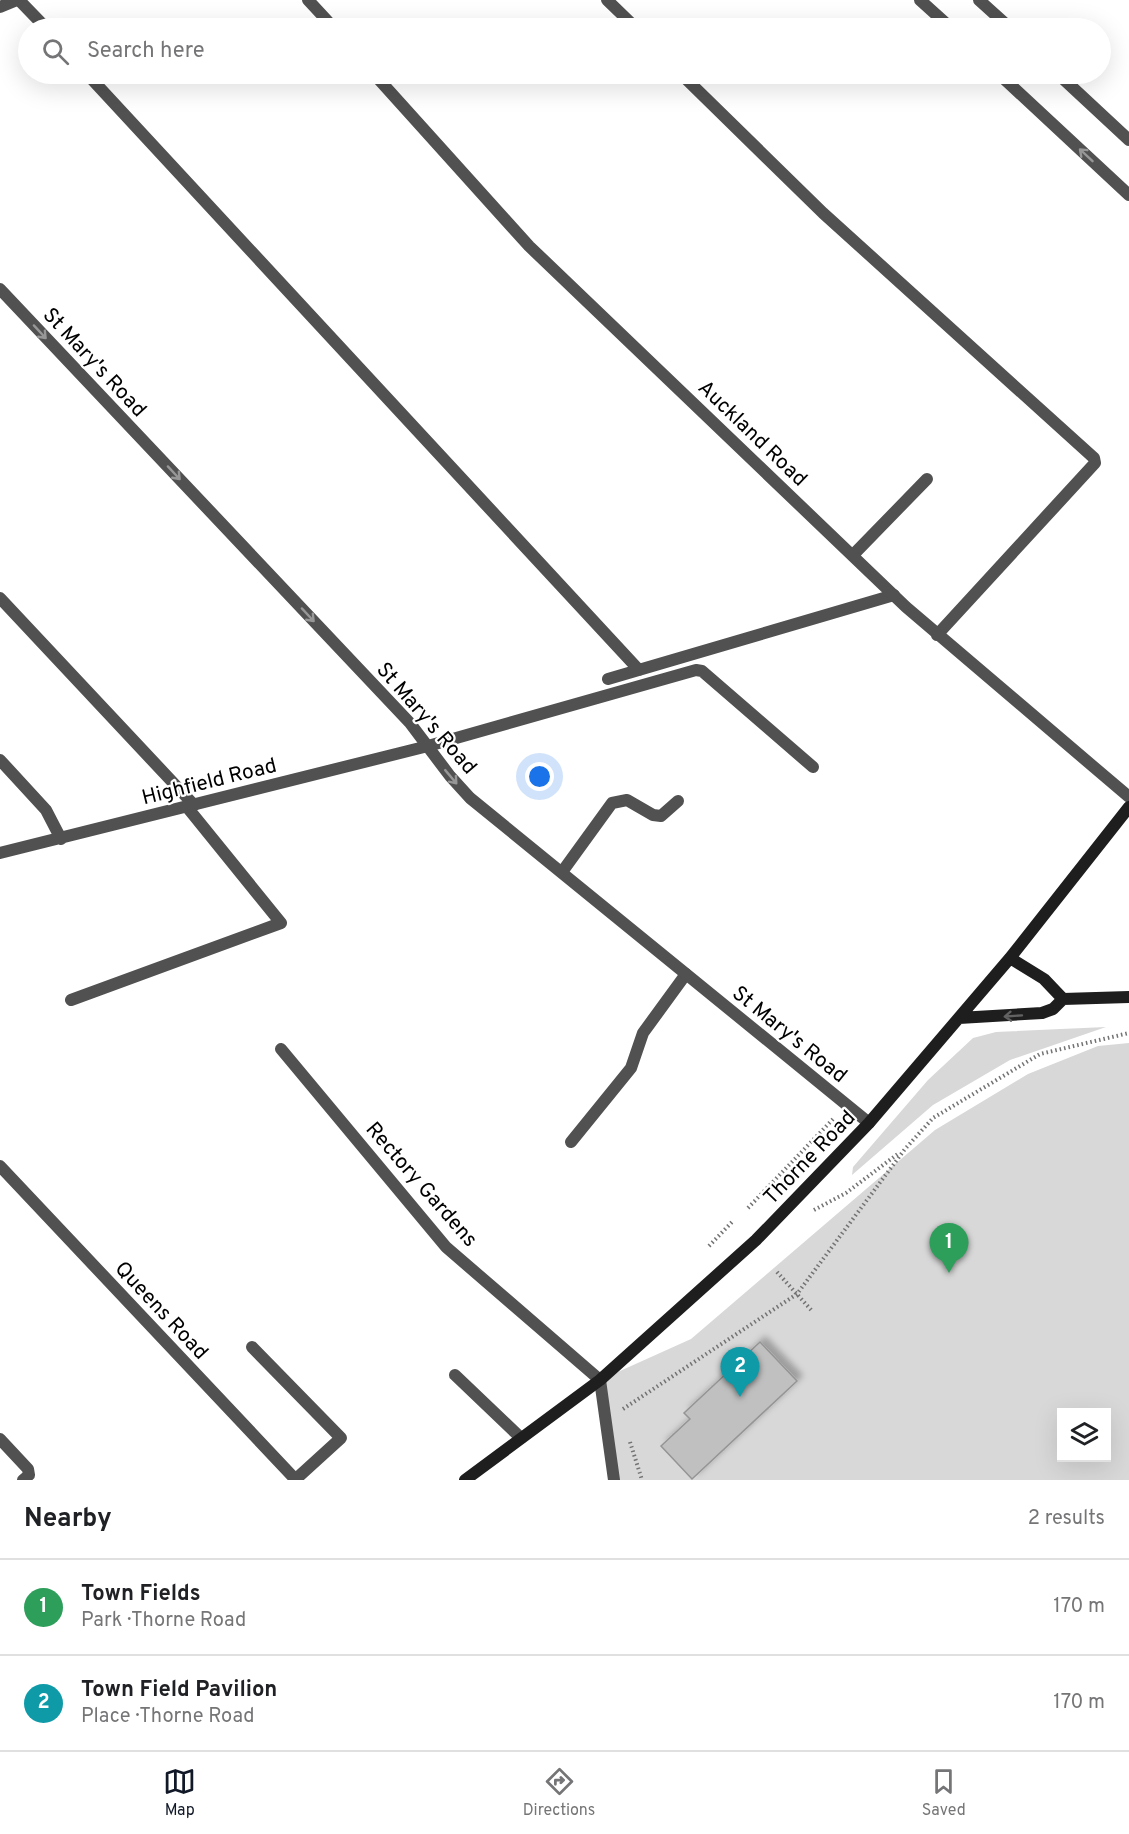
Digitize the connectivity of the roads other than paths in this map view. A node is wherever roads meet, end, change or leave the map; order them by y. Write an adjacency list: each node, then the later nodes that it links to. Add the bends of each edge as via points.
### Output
1 (18, 0): 6 (street); 7 (street)
2 (308, 0): 8 (street)
3 (607, 0): 9 (street)
4 (920, 0): 10 (street)
5 (979, 0): 11 (street)
6 (0, 7)
7 (36, 18)
8 (325, 18)
9 (626, 18)
10 (940, 18)
11 (999, 18)
12 (96, 84): 25 (street)
13 (383, 84): 21 (street, Auckland Road, via 529,246)
14 (691, 84): 24 (street, via 823,213 1094,458 1095,464)
15 (1010, 84): 18 (street, one-way to 15)
16 (1069, 84): 17 (street)
17 (1129, 140)
18 (1129, 195)
19 (0, 289): 27 (street, St Mary's Road, one-way to 27)
20 (927, 479): 21 (street)
21 (853, 555): 22 (street, Auckland Road)
22 (894, 595): 24 (street, Auckland Road); 25 (street)
23 (0, 598): 32 (street)
24 (938, 635): 30 (street, Auckland Road)
25 (639, 670): 26 (street)
26 (608, 679)
27 (428, 746): 29 (street, Highfield Road, via 696,670 702,671); 32 (street, Highfield Road); 36 (street, St Mary's Road, one-way to 36, via 470,798)
28 (0, 760): 34 (street, via 46,810)
29 (813, 767)
30 (1129, 796)
31 (678, 801): 36 (street, via 661,816 627,800 612,803)
32 (190, 806): 34 (street, Highfield Road); 41 (street, via 281,923)
33 (1129, 807): 37 (street, Thorne Road)
34 (61, 839): 35 (street, Highfield Road)
35 (0, 853)
36 (562, 872): 38 (street, St Mary's Road)
37 (1010, 958): 40 (street, via 1051,984); 42 (street, Thorne Road)
38 (686, 974): 44 (street, St Mary's Road); 45 (street, via 643,1033 631,1068)
39 (1129, 997): 40 (street)
40 (1063, 999): 42 (street, one-way to 42, via 1042,1013)
41 (71, 1000)
42 (958, 1018): 44 (street, Thorne Road)
43 (281, 1049): 49 (street, Rectory Gardens, via 446,1247)
44 (869, 1124): 49 (street, Thorne Road, via 756,1240)
45 (571, 1143)
46 (0, 1166): 53 (street, Queens Road)
47 (252, 1347): 53 (street, via 341,1438)
48 (455, 1375): 50 (street)
49 (600, 1380): 50 (street, Thorne Road); 55 (street)
50 (521, 1438): 54 (street, Thorne Road)
51 (0, 1439): 52 (street, via 28,1469)
52 (23, 1480)
53 (296, 1480)
54 (465, 1480)
55 (614, 1480)

